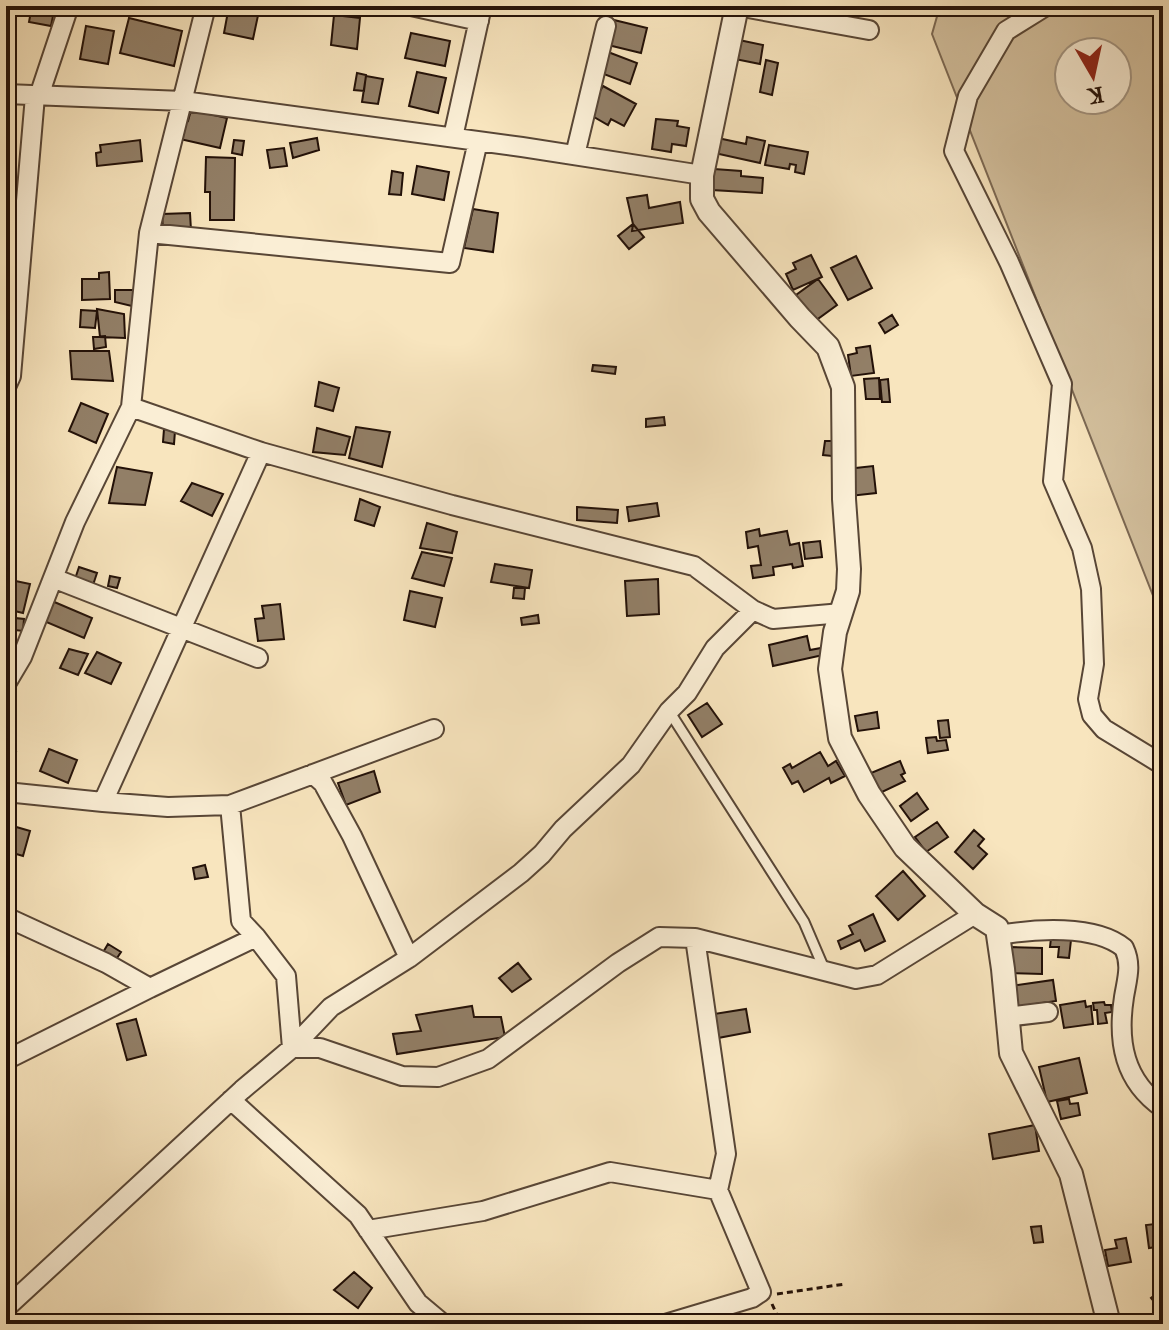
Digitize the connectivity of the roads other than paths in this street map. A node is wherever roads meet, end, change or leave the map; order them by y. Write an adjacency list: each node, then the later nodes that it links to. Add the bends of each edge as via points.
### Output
1 (69, 6): 10 (street)
2 (206, 6): 11 (street)
3 (411, 6): 6 (street)
4 (737, 6): 8 (street); 15 (street)
5 (1046, 6): 28 (street, via 1006,31 968,96 954,151 1062,384 1053,481 1089,578 1092,715 1104,729)
6 (480, 13): 12 (street)
7 (606, 26): 14 (street)
8 (869, 30)
9 (6, 94): 10 (street)
10 (37, 96): 11 (street); 17 (street)
11 (183, 101): 12 (street); 16 (street)
12 (453, 137): 13 (street)
13 (478, 141): 14 (street); 16 (street, via 450,263)
14 (575, 155): 15 (street)
15 (702, 175): 22 (street, via 702,199 709,212 828,347 843,387 849,547)
16 (149, 233): 18 (street)
17 (8, 380)
18 (131, 407): 19 (street); 20 (street)
19 (261, 452): 21 (street, via 694,566); 23 (street)
20 (53, 578): 23 (street); 25 (street)
21 (753, 610): 22 (street, via 773,619); 26 (street, via 715,648)
22 (842, 613): 33 (street, via 830,669 840,738 905,847)
23 (182, 629): 24 (street); 31 (street)
24 (258, 658)
25 (6, 684)
26 (669, 711): 38 (street, via 631,765 542,854); 39 (lane, via 804,922)
27 (434, 729): 29 (street)
28 (1163, 765)
29 (313, 774): 32 (street); 38 (street, via 352,836)
30 (6, 792): 31 (street)
31 (103, 802): 32 (street)
32 (230, 805): 36 (street, via 241,921)
33 (975, 914): 35 (street); 39 (street, via 877,975 856,979)
34 (6, 917): 40 (street)
35 (999, 935): 42 (street); 46 (street, via 1034,929 1084,933 1124,948 1129,966 1121,1037 1125,1061 1140,1088)
36 (256, 937): 40 (street); 43 (street, via 286,976)
37 (695, 938): 39 (street); 43 (street, via 659,937 488,1059 438,1077 402,1076 320,1048); 47 (street, via 726,1154)
38 (409, 958): 43 (street, via 331,1007)
39 (825, 971)
40 (150, 988): 44 (street)
41 (1048, 1012): 42 (street)
42 (1006, 1017): 52 (street, via 1019,1073 1071,1174)
43 (292, 1048): 45 (street)
44 (6, 1060)
45 (231, 1100): 48 (street); 49 (street)
46 (1163, 1107)
47 (718, 1190): 48 (street, via 610,1172 483,1211); 51 (street, via 761,1292)
48 (368, 1230): 50 (street, via 418,1303)
49 (6, 1308)
50 (443, 1324)
51 (665, 1324)
52 (1109, 1324)

